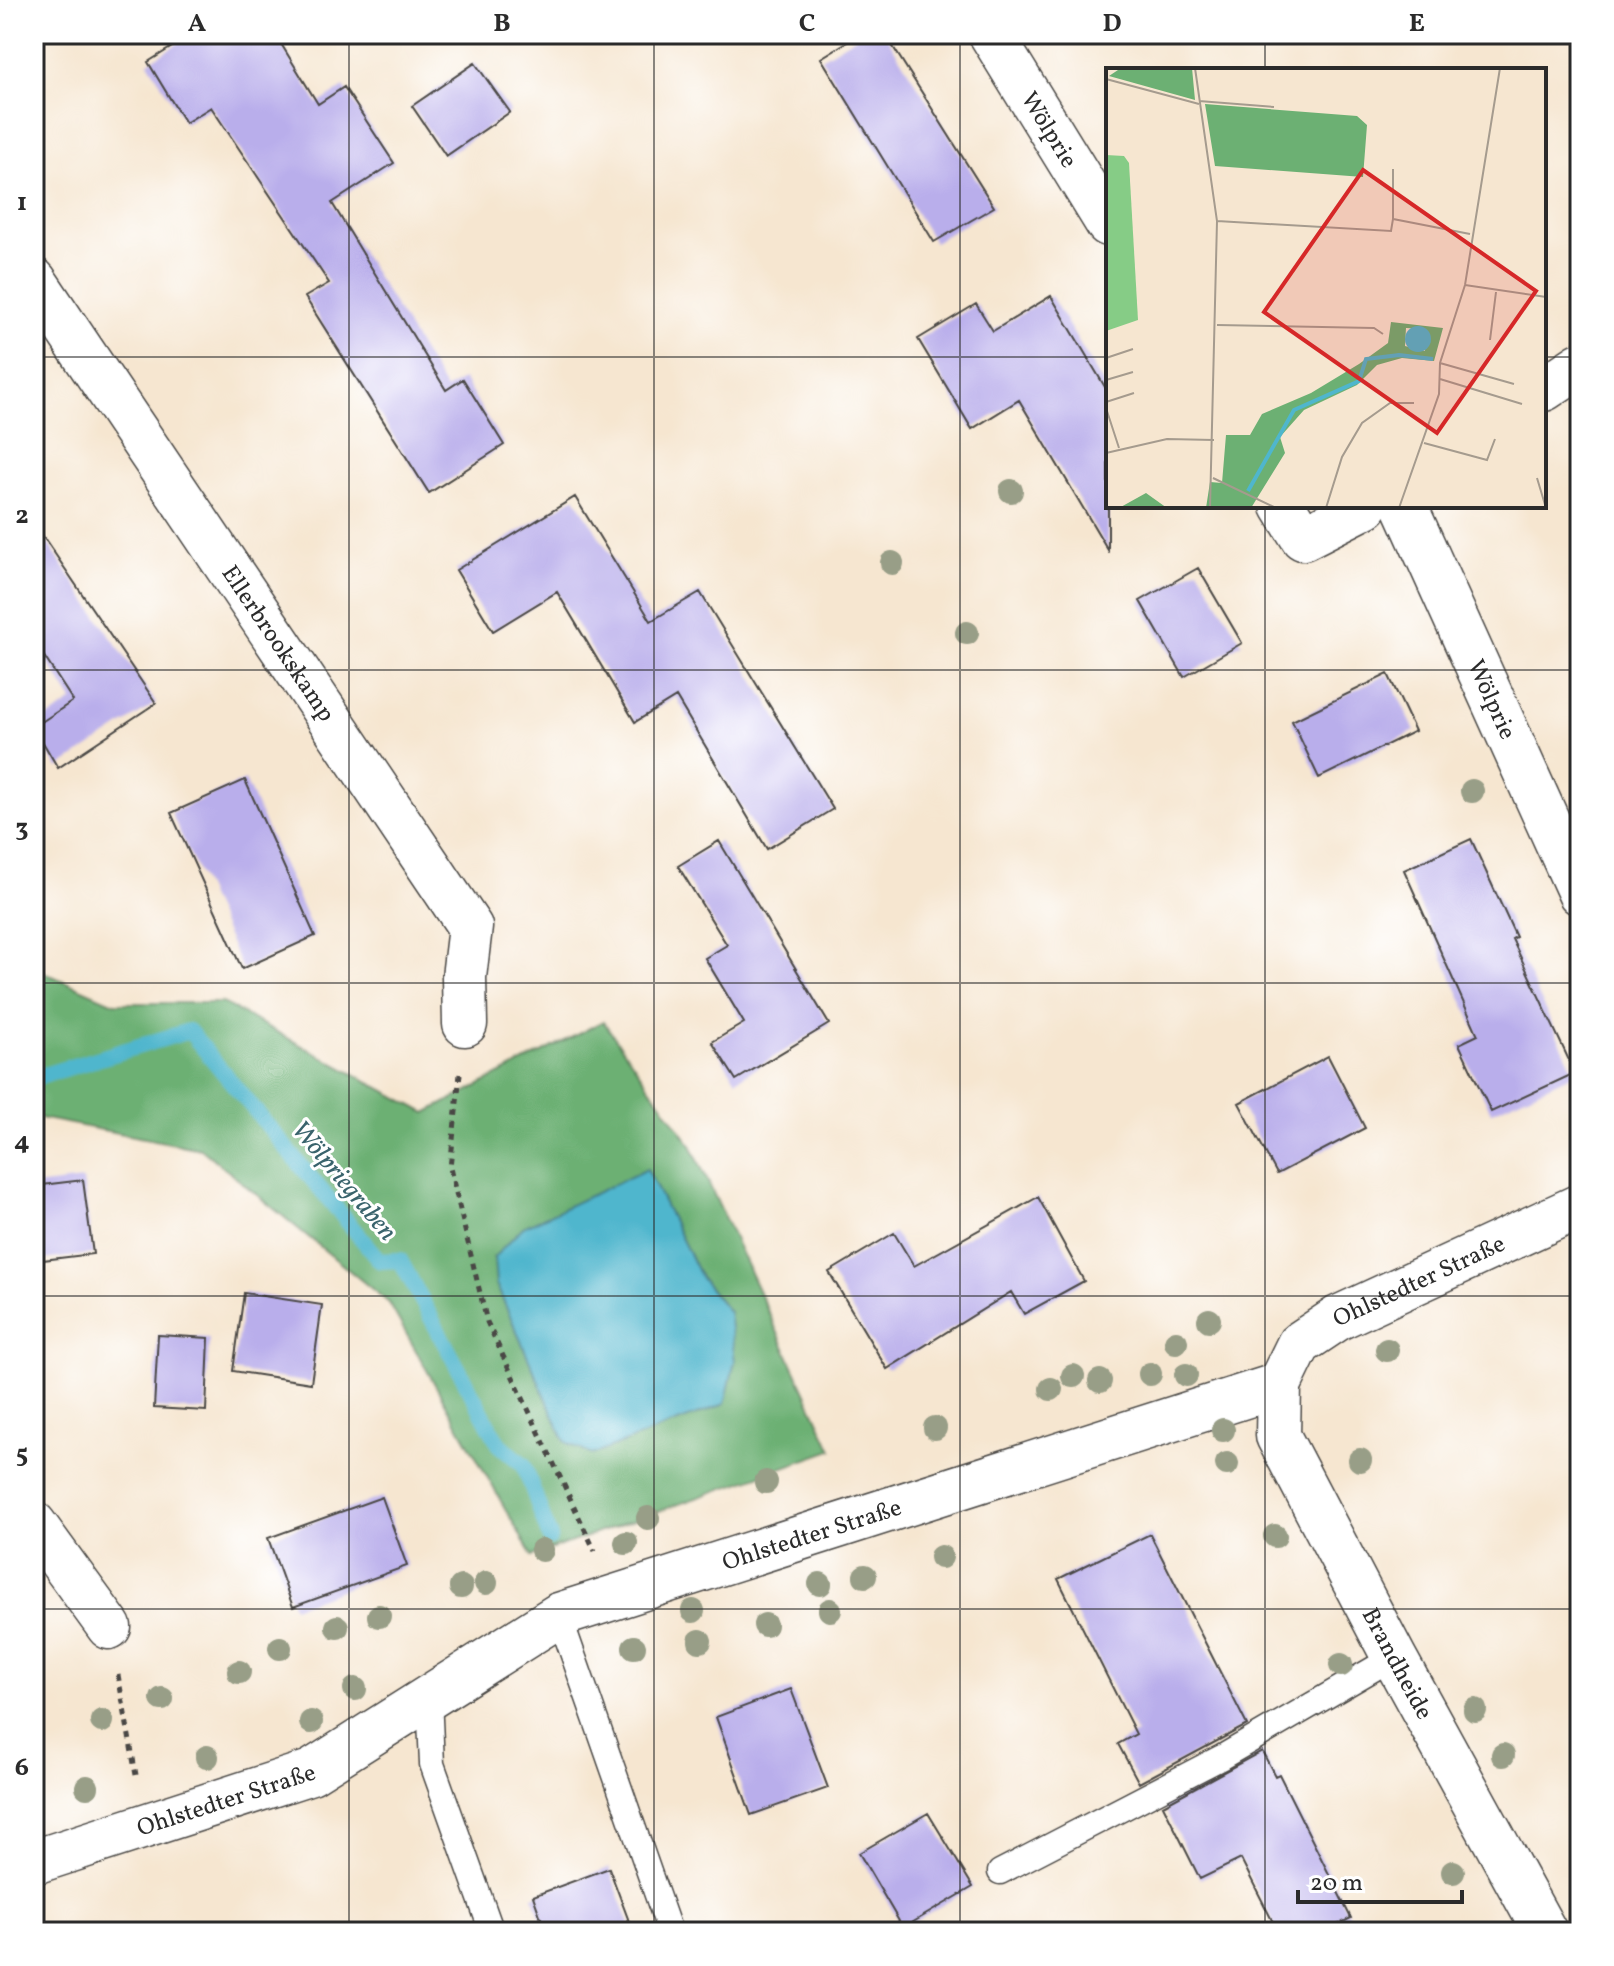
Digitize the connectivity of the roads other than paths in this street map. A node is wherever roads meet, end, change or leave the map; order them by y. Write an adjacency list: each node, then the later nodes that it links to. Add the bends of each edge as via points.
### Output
1 (991, 34): 2 (street, Wölprie)
2 (1106, 221)
3 (34, 280): 10 (street, Ellerbrookskamp, via 470,927)
4 (1580, 365): 5 (street)
5 (1546, 388)
6 (1284, 508): 7 (street, via 1303,538)
7 (1362, 508)
8 (1406, 508): 9 (street, Wölprie)
9 (1580, 893)
10 (465, 1024)
11 (1580, 1206): 12 (street, Ohlstedter Straße, via 1338,1318 1299,1344)
12 (1279, 1385): 14 (street, Ohlstedter Straße); 16 (street, Brandheide, via 1278,1436)
13 (34, 1524): 15 (street)
14 (559, 1615): 17 (street, Ohlstedter Straße); 21 (lane)
15 (109, 1627)
16 (1394, 1657): 19 (lane, via 1222,1757); 22 (street, Brandheide)
17 (429, 1697): 18 (street, Ohlstedter Straße, via 311,1772); 20 (lane, via 432,1764)
18 (34, 1862)
19 (1000, 1872)
20 (492, 1932)
21 (670, 1932)
22 (1545, 1932)

